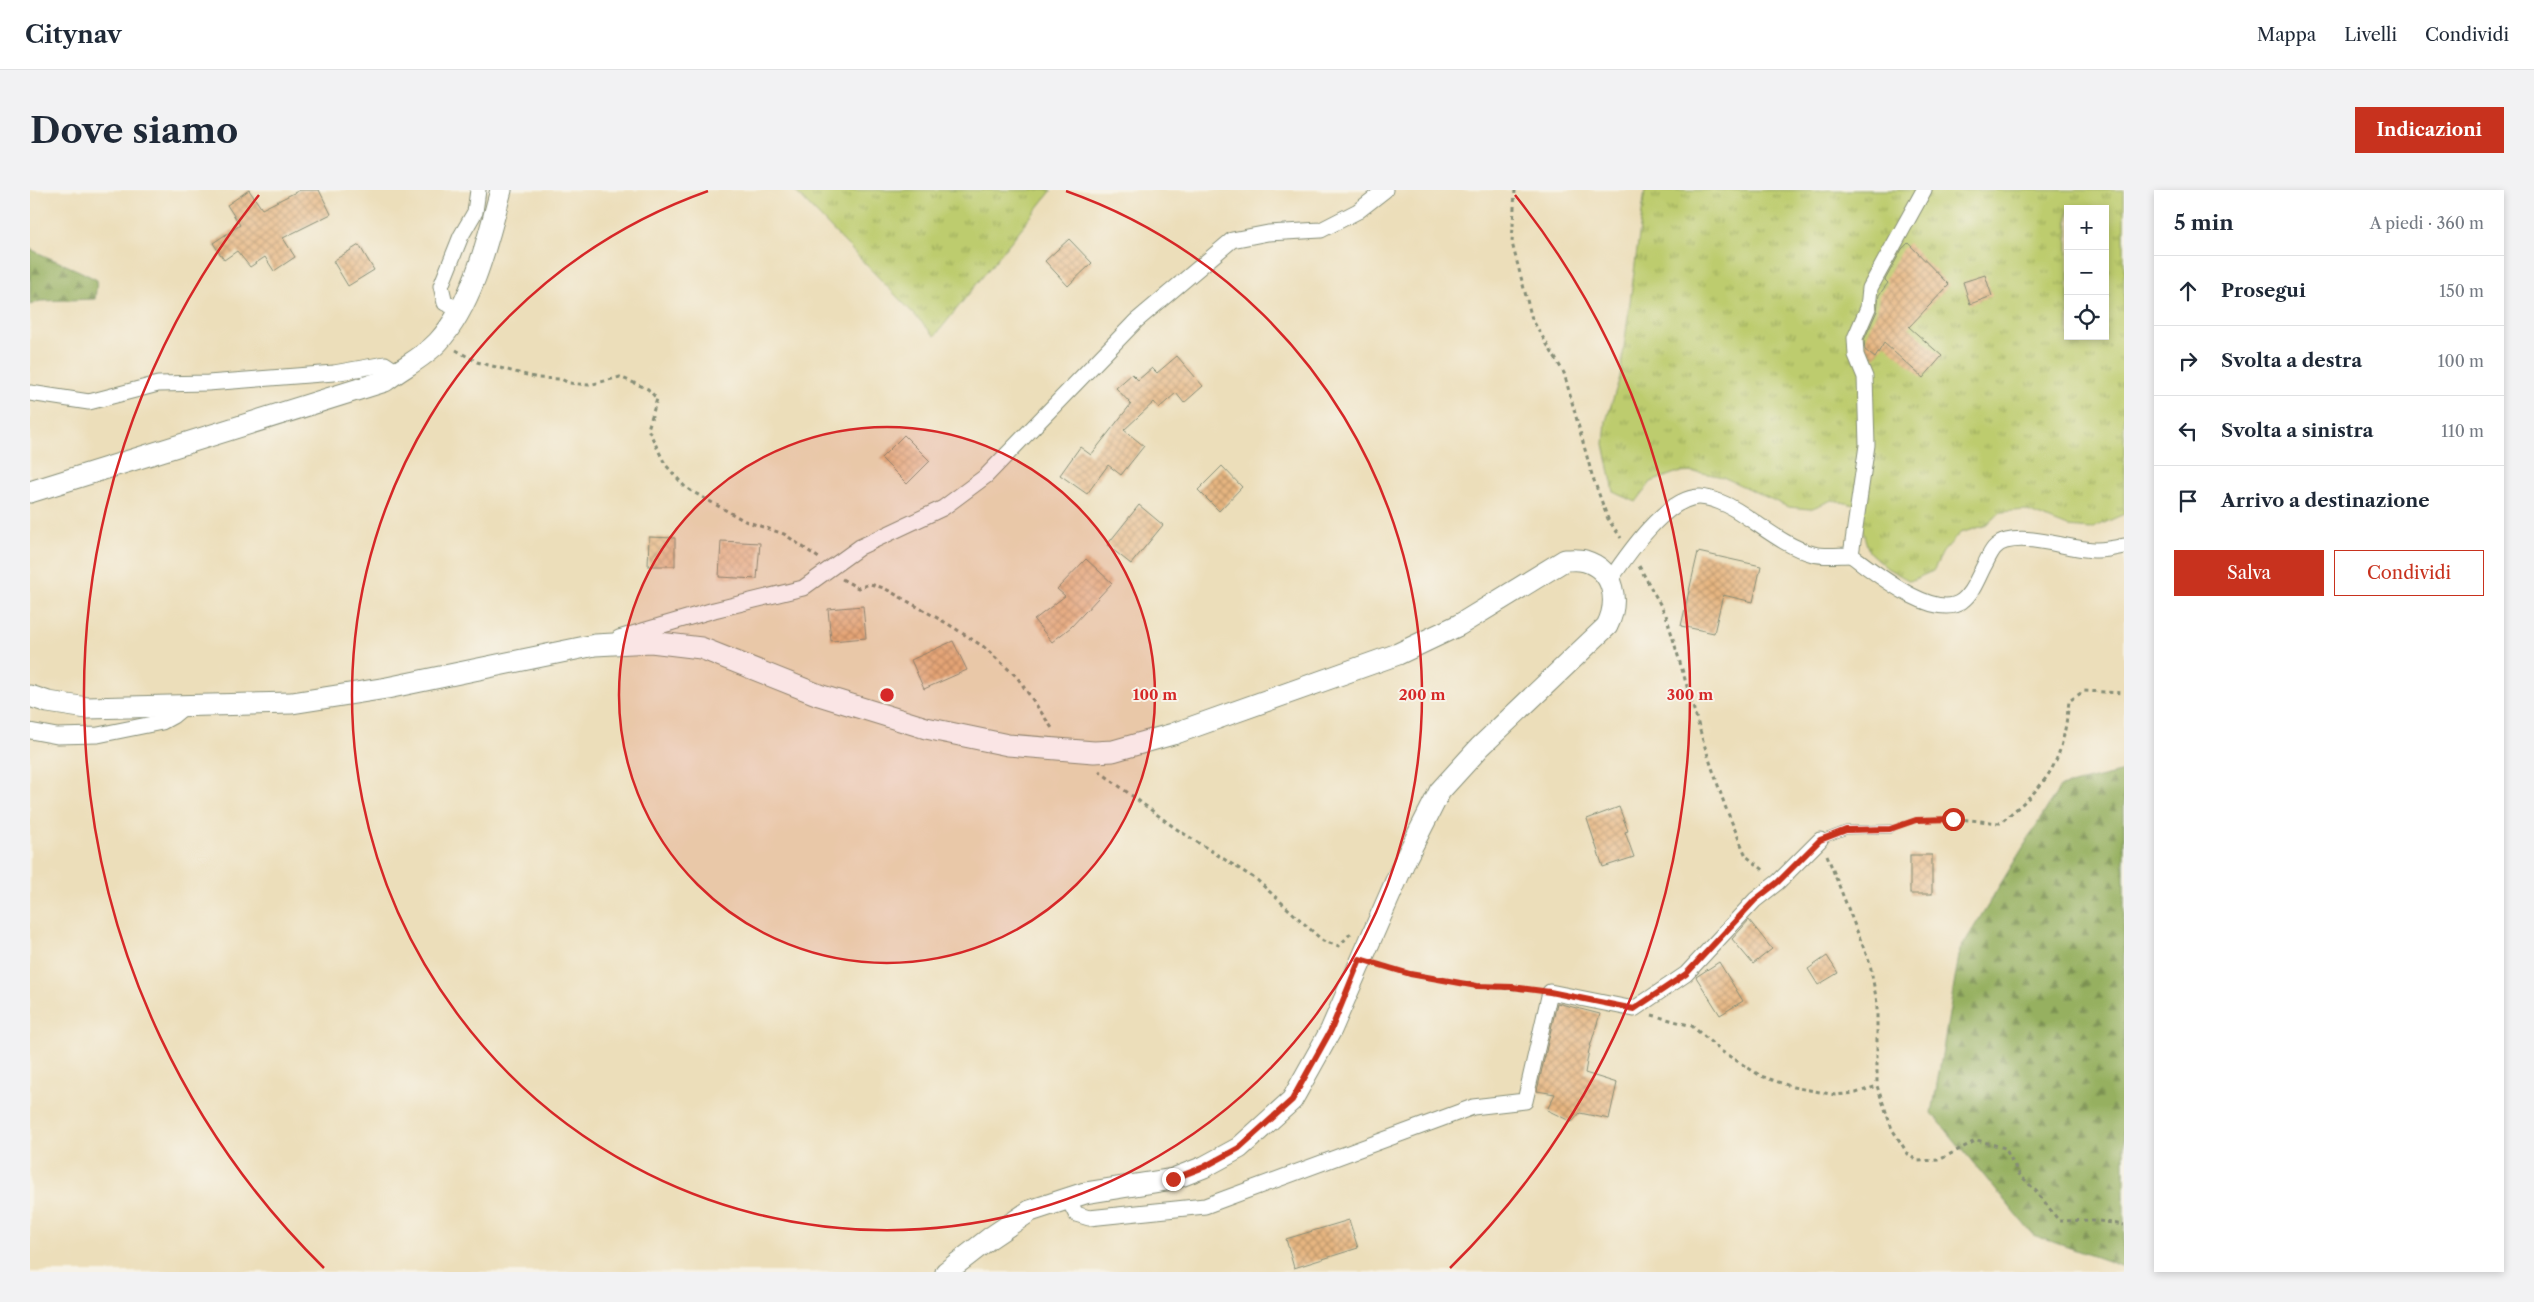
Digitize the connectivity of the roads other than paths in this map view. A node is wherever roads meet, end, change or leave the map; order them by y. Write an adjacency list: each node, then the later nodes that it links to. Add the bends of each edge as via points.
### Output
1 (478, 190): 5 (street, via 475,212 461,236 441,286 445,302)
2 (501, 190): 5 (street, via 489,236)
3 (1385, 190): 12 (street, via 1358,211 1321,230 1268,233 1232,240 1136,321 986,476 943,508 860,548 803,588)
4 (1924, 190): 10 (street, via 1870,288 1868,308 1856,338 1856,356 1865,377 1867,446)
5 (459, 309): 6 (street, via 438,341 421,358)
6 (397, 372): 7 (street, via 385,364 334,374 158,384 88,402); 8 (street, via 386,381 361,390)
7 (30, 392)
8 (30, 492)
9 (2124, 546): 10 (street, via 2098,550 2006,541 1993,548 1971,592 1961,602 1947,606 1918,601)
10 (1851, 555): 11 (street, via 1814,555 1786,542 1735,509 1700,497 1673,506 1630,551)
11 (1610, 580): 12 (street, via 1594,565 1583,560 1565,560 1459,625 1398,654 1113,751 1008,745 926,728 819,695 701,648 651,642); 18 (street, via 1615,598 1606,626 1480,747 1440,791 1360,959 1331,1030 1292,1100 1239,1148 1204,1167 1173,1179 1085,1193)
12 (595, 645): 14 (street, via 395,686 292,703)
13 (30, 696): 14 (street, via 87,708)
14 (185, 706): 15 (street, via 162,722 98,735 57,736)
15 (30, 731)
16 (1890, 829): 17 (lane, via 1846,830)
17 (1820, 840): 18 (street, via 1755,900 1686,974 1634,1009 1550,992 1525,1100 1473,1107 1205,1206 1089,1218 1076,1214)
18 (1068, 1199): 19 (street, via 1030,1210)
19 (946, 1272)

